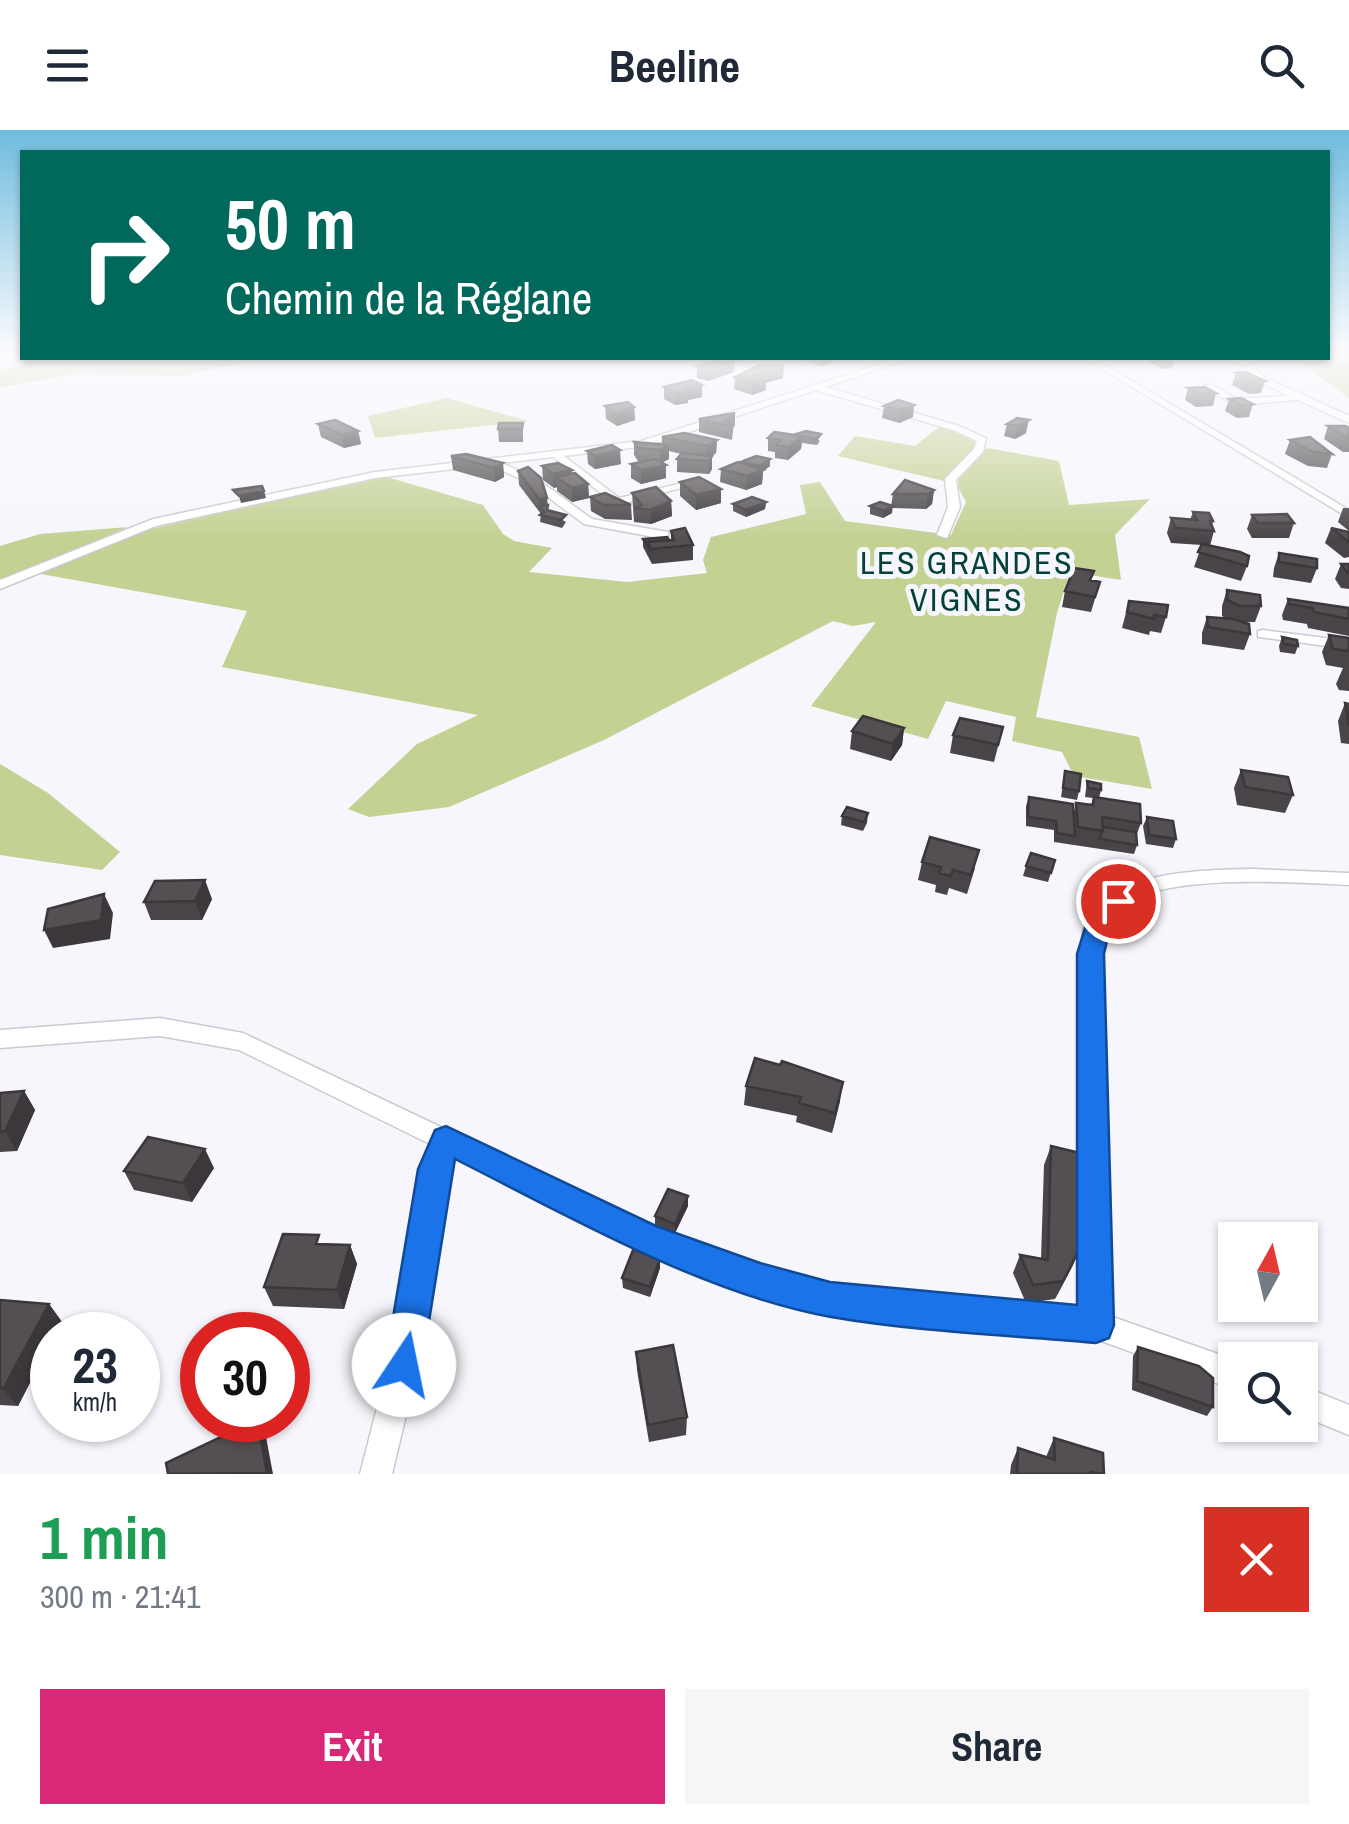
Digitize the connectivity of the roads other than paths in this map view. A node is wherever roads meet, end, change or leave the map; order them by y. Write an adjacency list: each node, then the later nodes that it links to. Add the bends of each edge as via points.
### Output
1 (738, 415): 4 (street, via 668,438)
2 (910, 415): 9 (street, via 982,440 950,479 954,508)
3 (1182, 415): 7 (street)
4 (557, 456): 5 (street); 6 (street, via 616,502)
5 (495, 464): 8 (street, via 533,481 588,522); 10 (street, via 361,477 153,523)
6 (695, 484)
7 (1349, 515)
8 (664, 535)
9 (943, 536)
10 (0, 585)
11 (1263, 634): 12 (street)
12 (1349, 645)
13 (1349, 879): 16 (street, via 1176,880 1118,901 1100,915 1090,954)
14 (0, 1039): 15 (street, via 122,1028 204,1031 272,1053)
15 (446, 1140): 16 (street, via 646,1238 760,1280 866,1304); 20 (street, via 434,1169 406,1350)
16 (1096, 1325): 17 (street)
17 (1218, 1368)
18 (1318, 1407): 19 (street)
19 (1349, 1420)
20 (376, 1474)

